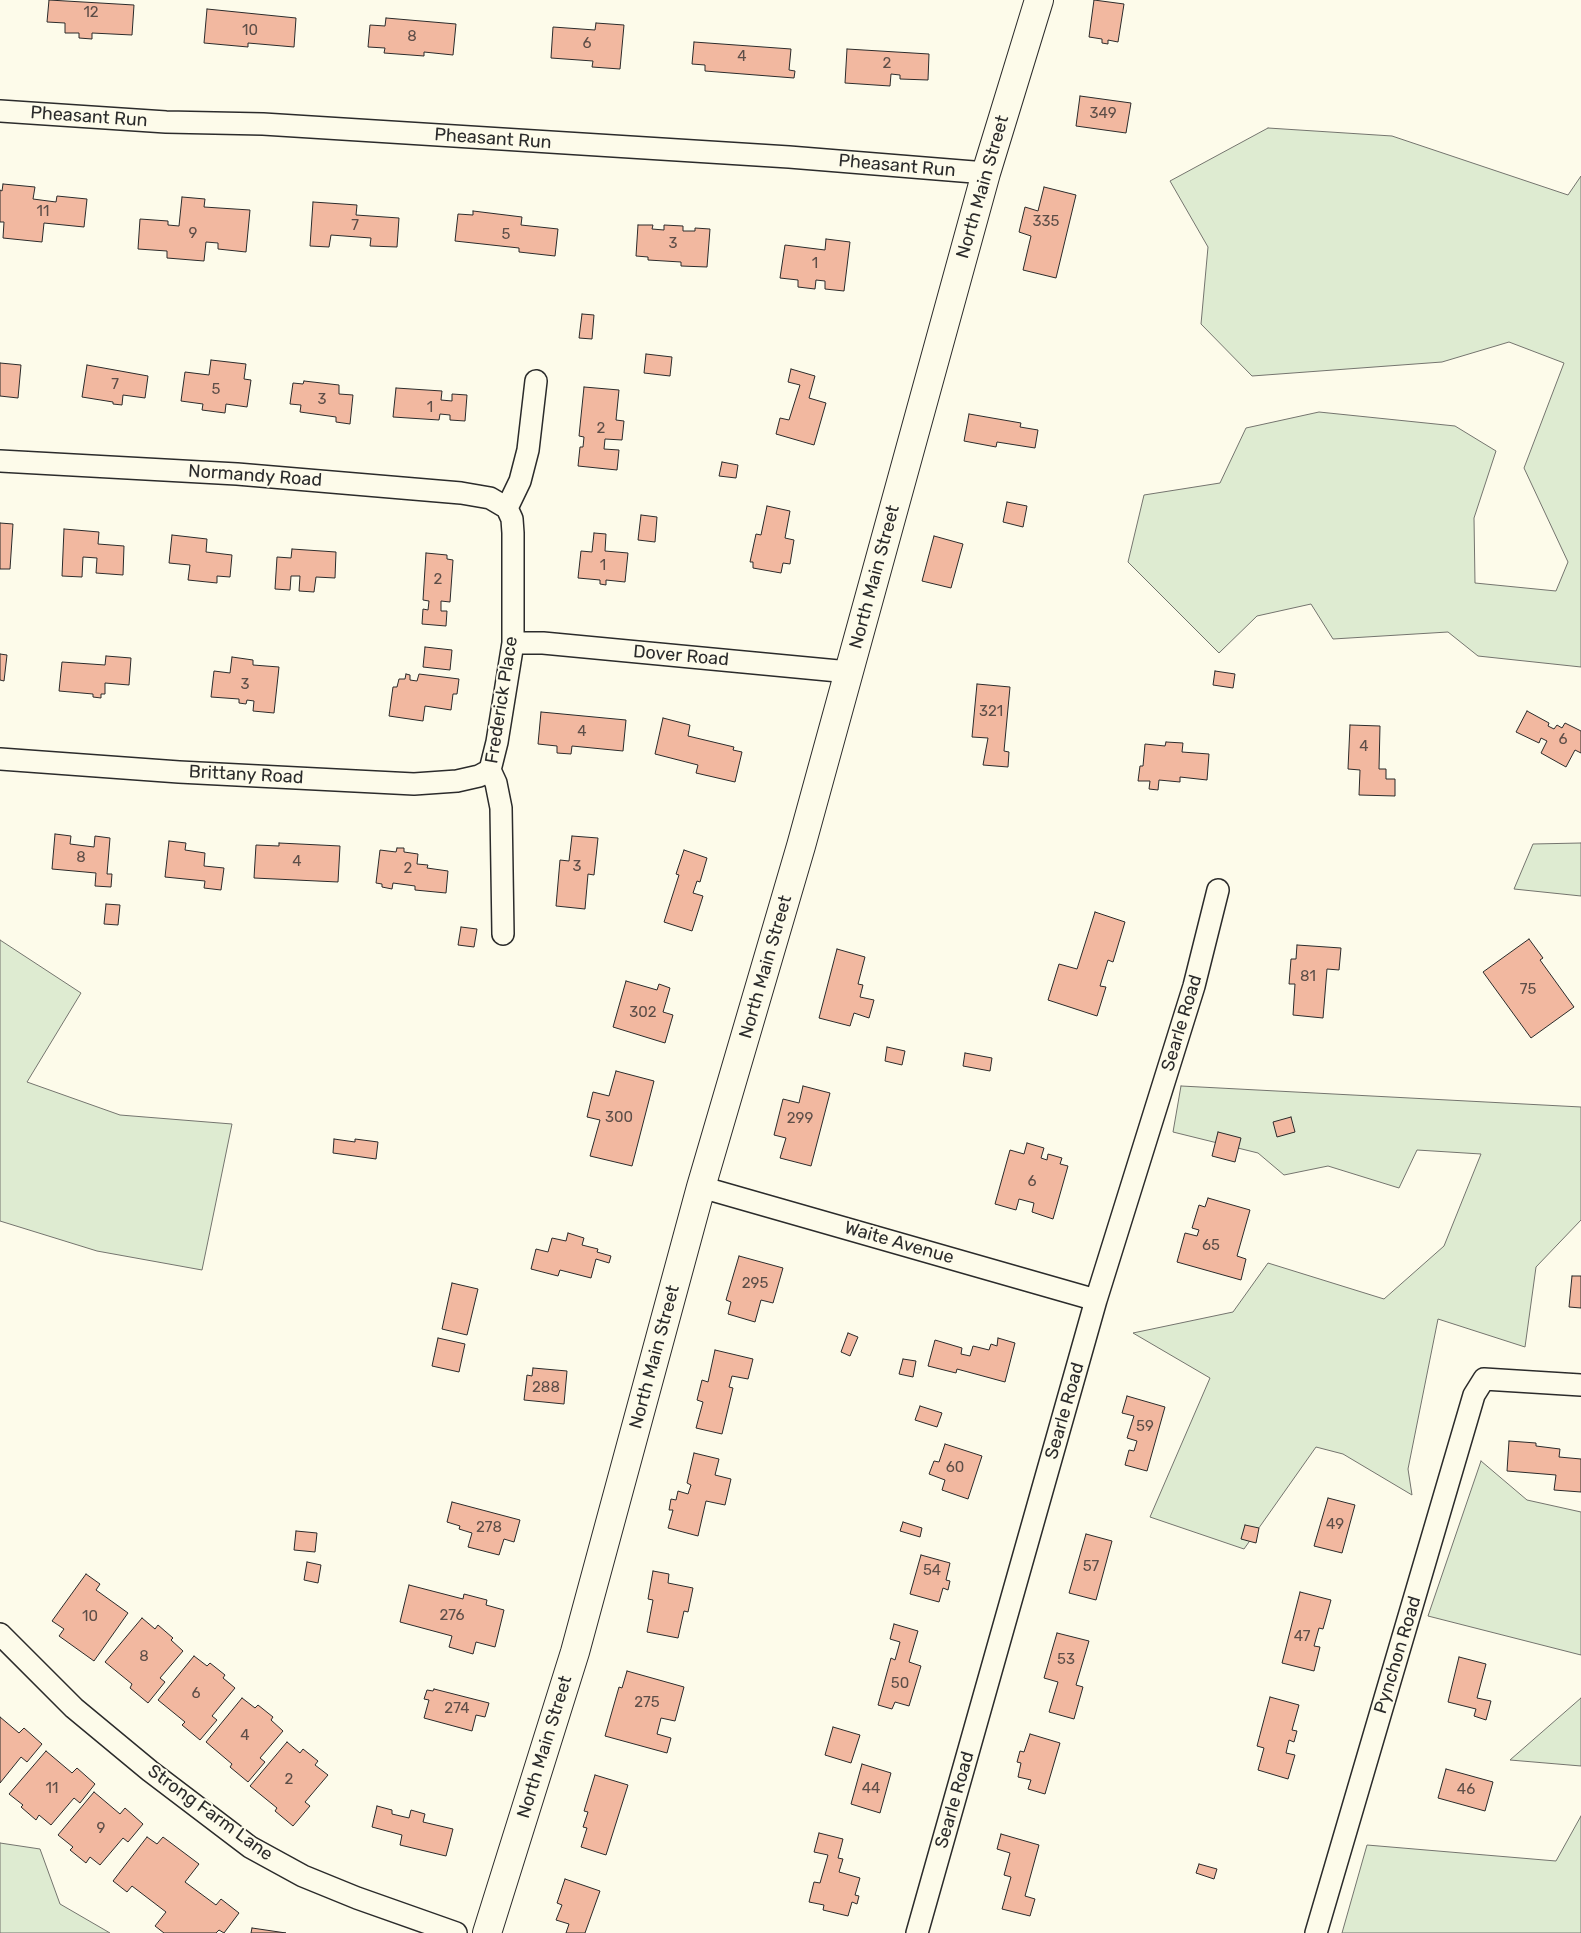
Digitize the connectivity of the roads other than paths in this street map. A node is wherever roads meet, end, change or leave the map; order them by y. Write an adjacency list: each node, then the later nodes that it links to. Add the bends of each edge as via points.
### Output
1 (1039, 0): 3 (street, North Main Street)
2 (0, 111): 3 (street, Pheasant Run, via 789,157)
3 (986, 174): 8 (street, North Main Street)
4 (536, 381): 6 (street, via 528,450 520,480)
5 (0, 461): 6 (street, Normandy Road, via 237,474 461,493 490,498)
6 (506, 508): 7 (street, Frederick Place, via 512,519 513,533)
7 (513, 643): 8 (street, Dover Road, via 573,645); 10 (street, Frederick Place)
8 (849, 672): 13 (street, North Main Street)
9 (0, 759): 10 (street, Brittany Road, via 414,784 456,781)
10 (490, 770): 12 (street, Frederick Place, via 501,808)
11 (1218, 890): 14 (street, Searle Road, via 1194,986)
12 (503, 934)
13 (701, 1187): 14 (street, Waite Avenue); 18 (street, North Main Street, via 575,1652)
14 (1096, 1300): 19 (street, Searle Road)
15 (1581, 1385): 20 (street, Pynchon Road, via 1484,1379 1474,1395)
16 (0, 1634): 17 (street, Strong Farm Lane, via 74,1708 250,1847 303,1876)
17 (456, 1933)
18 (487, 1933)
19 (917, 1933)
20 (1316, 1933)

